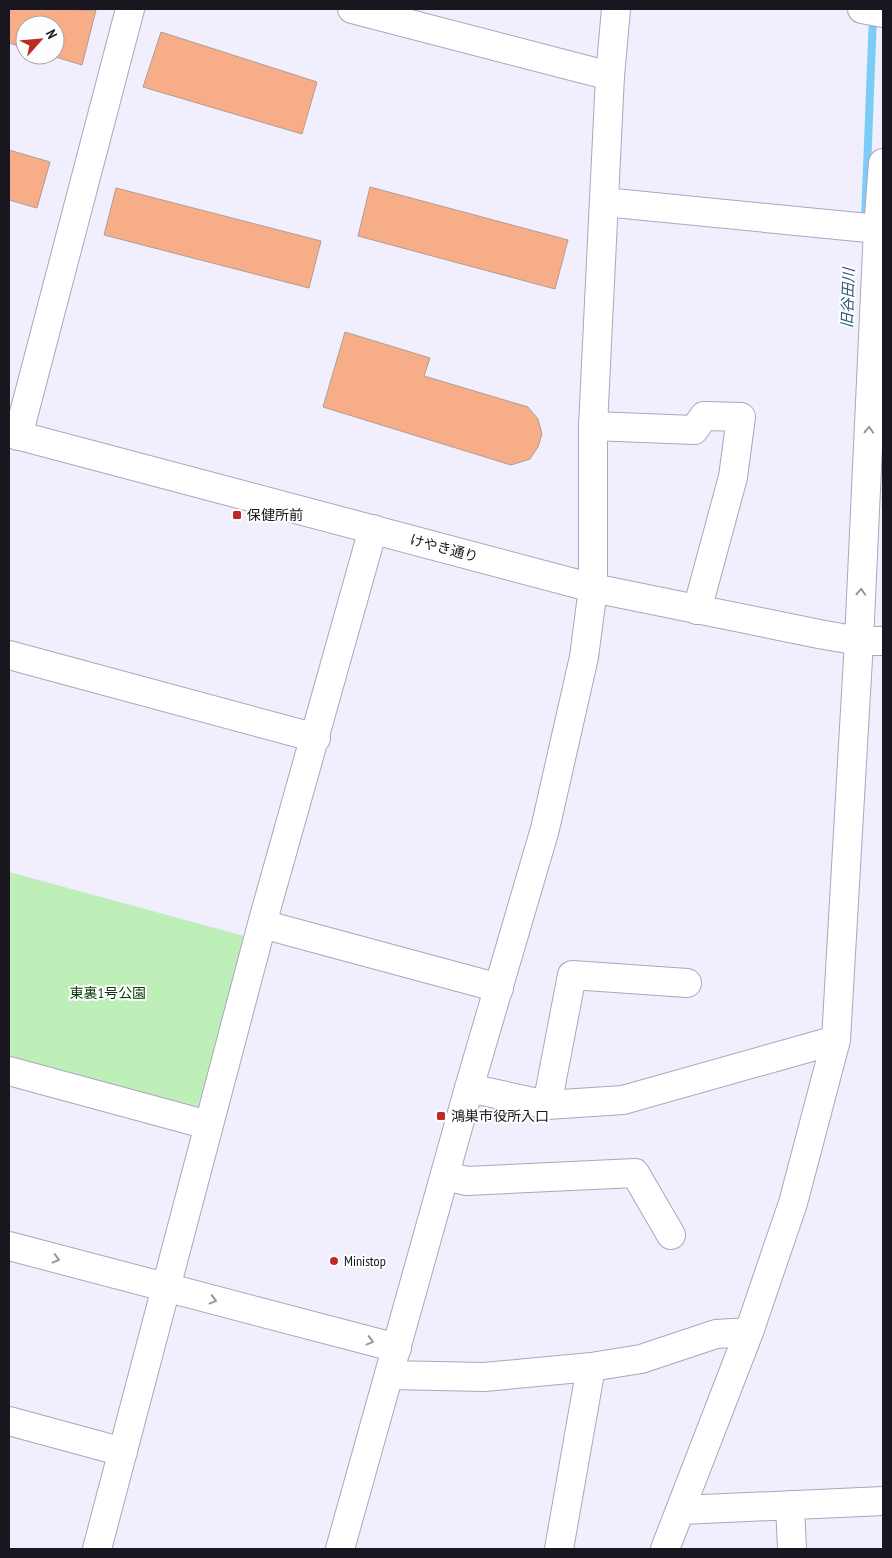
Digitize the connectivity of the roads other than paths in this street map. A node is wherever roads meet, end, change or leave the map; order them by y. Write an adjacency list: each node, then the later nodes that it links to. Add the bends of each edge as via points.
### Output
1 (130, 9): 11 (street)
2 (352, 9): 6 (street)
3 (616, 9): 6 (street)
4 (862, 9): 5 (street)
5 (883, 14)
6 (610, 76): 8 (street)
7 (883, 162): 9 (street)
8 (604, 202): 9 (street); 10 (street)
9 (878, 229): 15 (street, one-way to 9)
10 (593, 426): 13 (street); 14 (street, via 694,430 704,416 741,417 733,477)
11 (14, 434): 12 (street, けやき通り)
12 (373, 529): 13 (street, けやき通り); 17 (street)
13 (593, 588): 14 (street, けやき通り); 20 (street, via 584,657 545,829)
14 (697, 610): 15 (street, けやき通り)
15 (871, 641): 21 (street)
16 (9, 655): 17 (street)
17 (316, 738): 18 (street)
18 (262, 924): 20 (street); 25 (street)
19 (687, 983): 24 (street, via 572,975)
20 (499, 988): 23 (street)
21 (836, 1040): 24 (street, via 623,1100); 30 (street, via 793,1203)
22 (9, 1071): 25 (street)
23 (469, 1088): 24 (street); 26 (street)
24 (548, 1105)
25 (208, 1125): 29 (street)
26 (445, 1176): 27 (street, via 467,1181 635,1174); 31 (street)
27 (671, 1235)
28 (9, 1246): 29 (street, one-way to 29)
29 (167, 1288): 31 (street, one-way to 31); 35 (street)
30 (749, 1332): 32 (street, via 716,1334 641,1359); 38 (street)
31 (397, 1348): 33 (street)
32 (591, 1367): 33 (street, via 484,1377); 41 (street)
33 (390, 1375): 40 (street)
34 (9, 1421): 35 (street)
35 (123, 1452): 39 (street)
36 (883, 1500): 37 (street)
37 (790, 1505): 38 (street); 43 (street)
38 (681, 1510): 42 (street)
39 (97, 1549)
40 (340, 1549)
41 (558, 1549)
42 (665, 1549)
43 (792, 1549)

